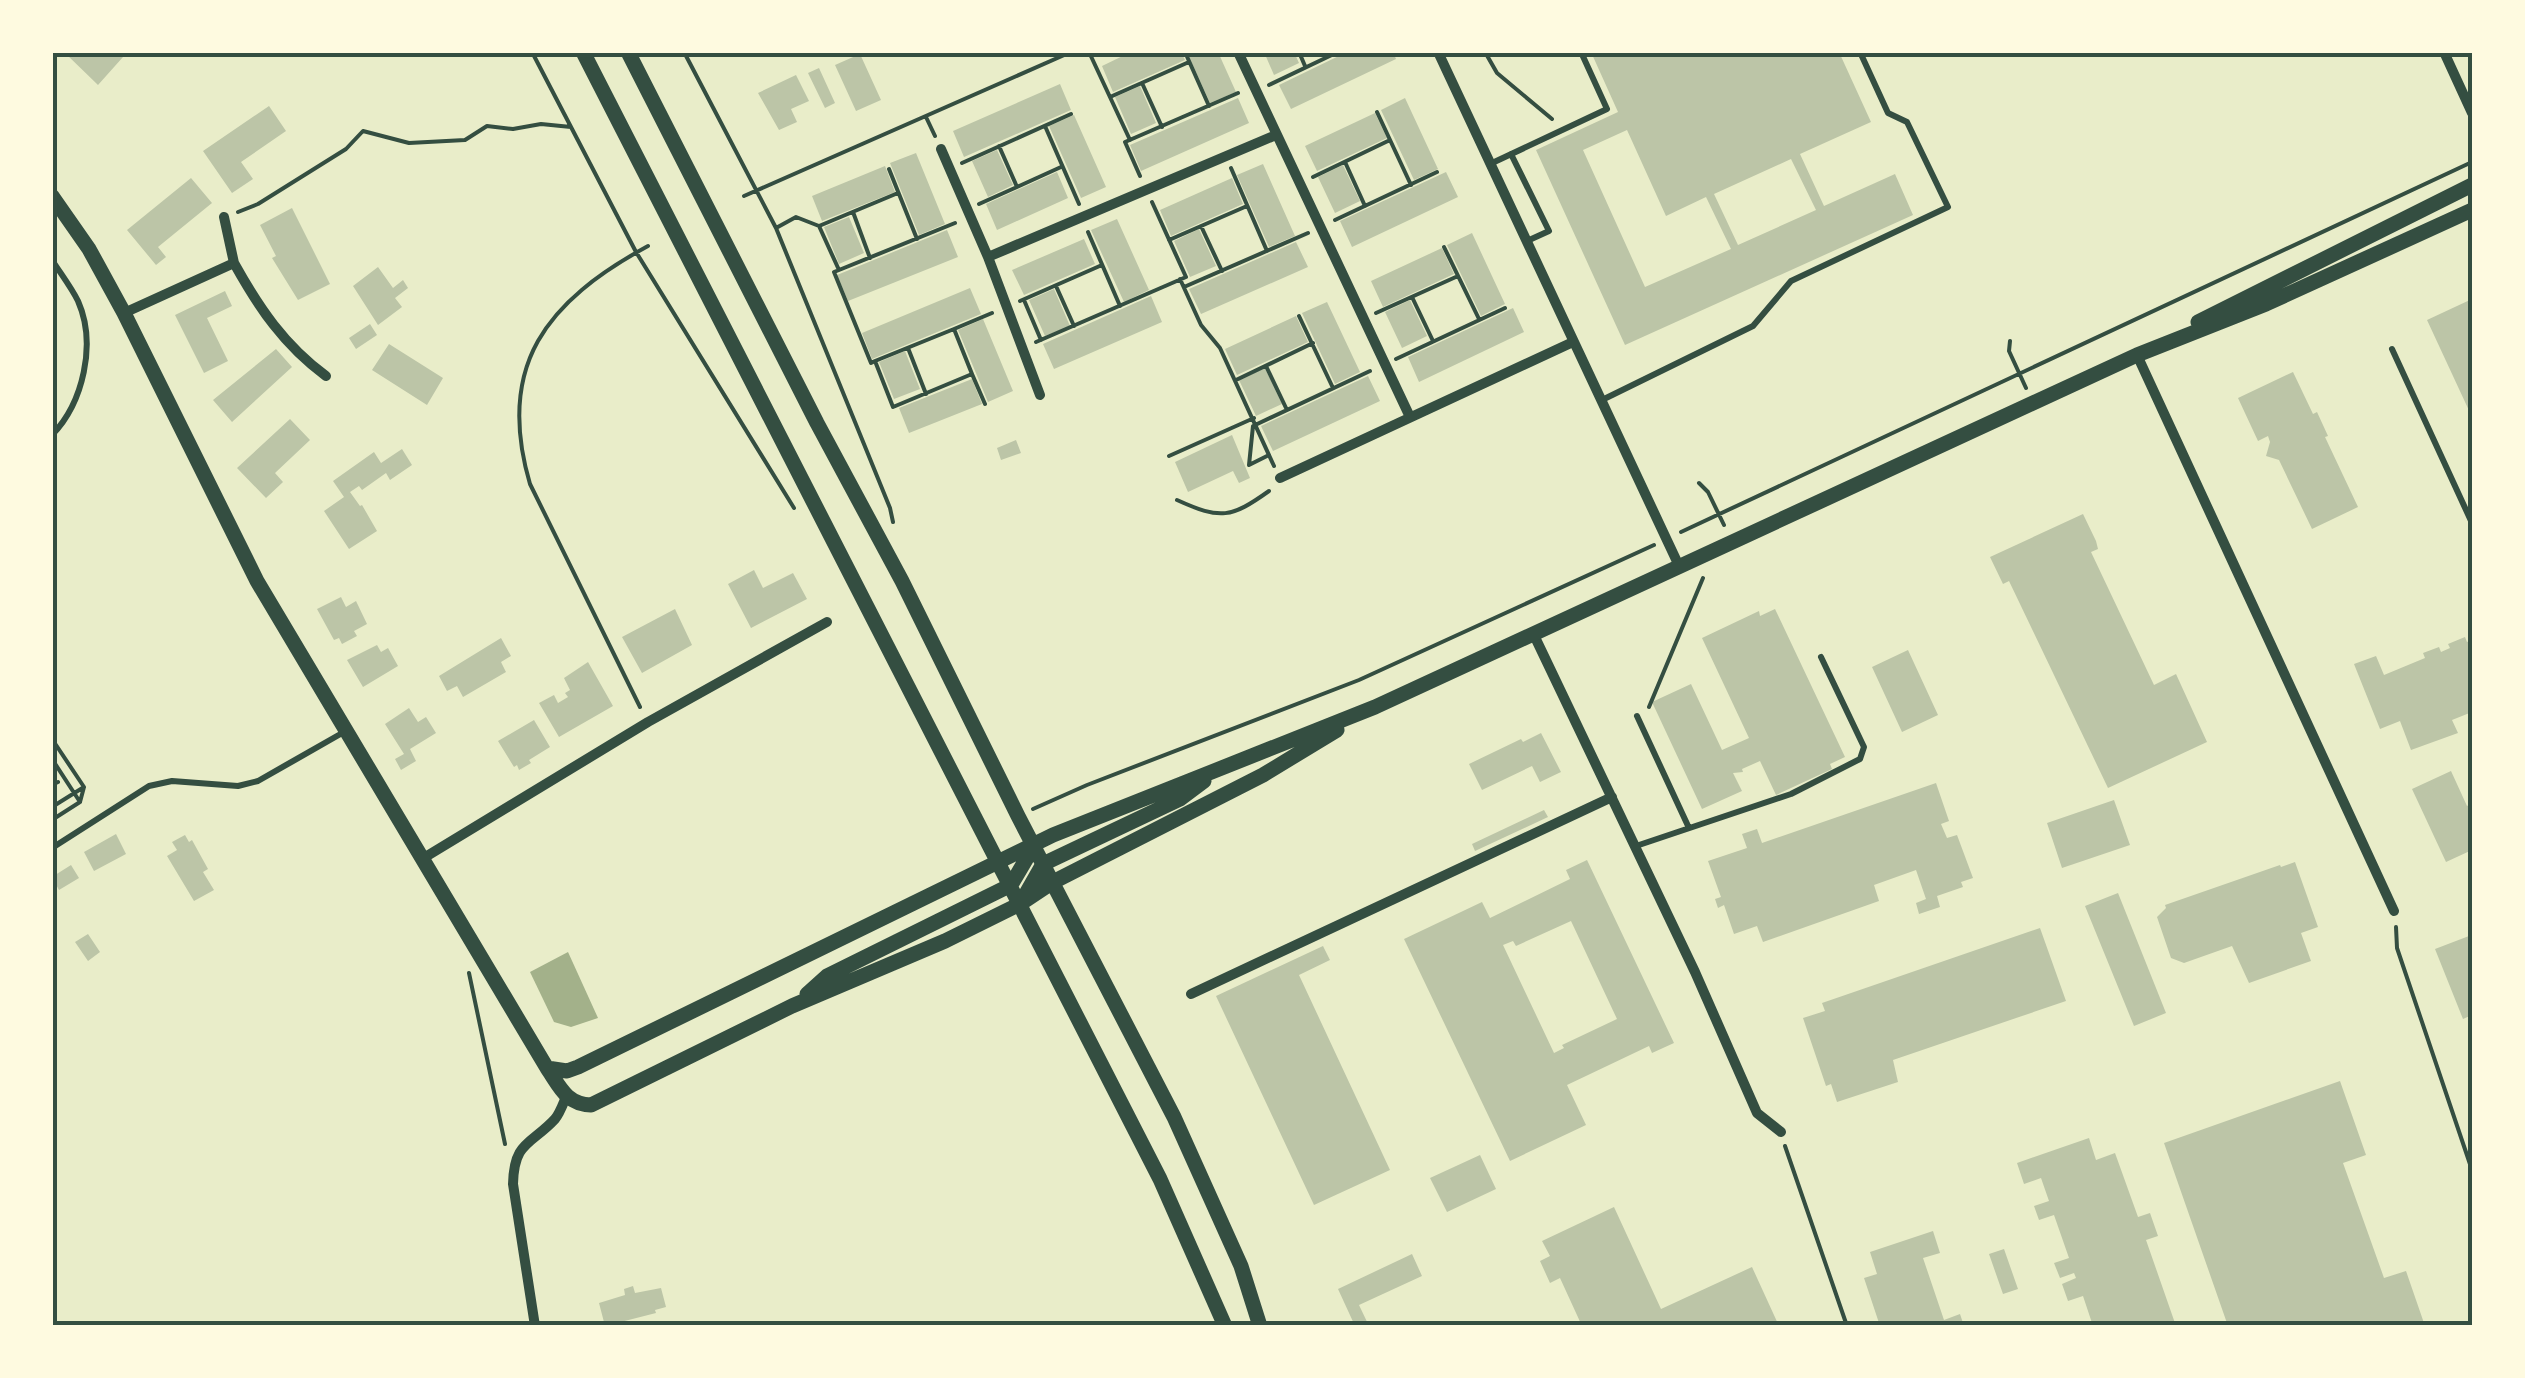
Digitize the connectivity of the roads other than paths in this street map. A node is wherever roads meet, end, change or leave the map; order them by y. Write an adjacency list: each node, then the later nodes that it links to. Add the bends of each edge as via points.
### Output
1 (584, 52): 46 (street)
2 (628, 52): 42 (street)
3 (1238, 52): 9 (street)
4 (1438, 52): 12 (street)
5 (1581, 52): 11 (lane, via 1607,110)
6 (1860, 52): 27 (lane, via 1888,112 1907,122 1948,208 1791,281 1754,326)
7 (2444, 52): 8 (street)
8 (2472, 113)
9 (1276, 135): 18 (street); 28 (street)
10 (941, 149): 18 (street)
11 (1512, 154): 12 (lane); 17 (lane, via 1549,232)
12 (1490, 164): 17 (street)
13 (2472, 185): 24 (street)
14 (53, 199): 21 (street)
15 (2472, 210): 24 (street)
16 (224, 217): 20 (street)
17 (1526, 242): 22 (street)
18 (988, 257): 26 (street)
19 (52, 260): 29 (lane, via 79,304 86,339 82,388)
20 (234, 263): 21 (street); 25 (street, via 278,334)
21 (124, 313): 38 (street, via 257,582)
22 (1573, 342): 27 (street); 28 (street)
23 (2392, 349): 31 (lane)
24 (2137, 355): 32 (street); 51 (street)
25 (326, 376)
26 (1040, 395)
27 (1600, 401): 32 (street)
28 (1410, 417): 30 (street)
29 (52, 436)
30 (1278, 473)
31 (2472, 522)
32 (1680, 568): 34 (street)
33 (827, 622): 45 (street)
34 (1533, 633): 36 (street); 40 (street)
35 (1821, 657): 41 (lane, via 1864,748 1860,759 1791,794)
36 (1375, 706): 39 (street); 48 (street, via 1263,776)
37 (1637, 716): 41 (lane)
38 (346, 730): 44 (lane, via 258,781 149,786); 45 (street)
39 (1224, 767): 42 (street); 47 (street, via 1180,798)
40 (1612, 798): 43 (street); 52 (street)
41 (1689, 828): 43 (lane)
42 (1034, 846): 46 (street); 47 (street); 49 (street)
43 (1635, 846): 56 (street, via 1757,1113)
44 (52, 848)
45 (422, 859): 54 (street)
46 (1000, 864): 49 (street); 54 (street, via 578,1067)
47 (1043, 864): 48 (street); 50 (street)
48 (1052, 882): 50 (street); 59 (street, via 1174,1116)
49 (1011, 885): 50 (street); 53 (street, via 827,976)
50 (1020, 904): 53 (street); 58 (street, via 1160,1179)
51 (2394, 911)
52 (1192, 994)
53 (792, 1006): 55 (street, via 591,1104)
54 (547, 1068): 55 (street)
55 (566, 1097): 57 (street, via 557,1118 532,1136 514,1162)
56 (1781, 1132)
57 (535, 1326)
58 (1225, 1326)
59 (1260, 1326)

